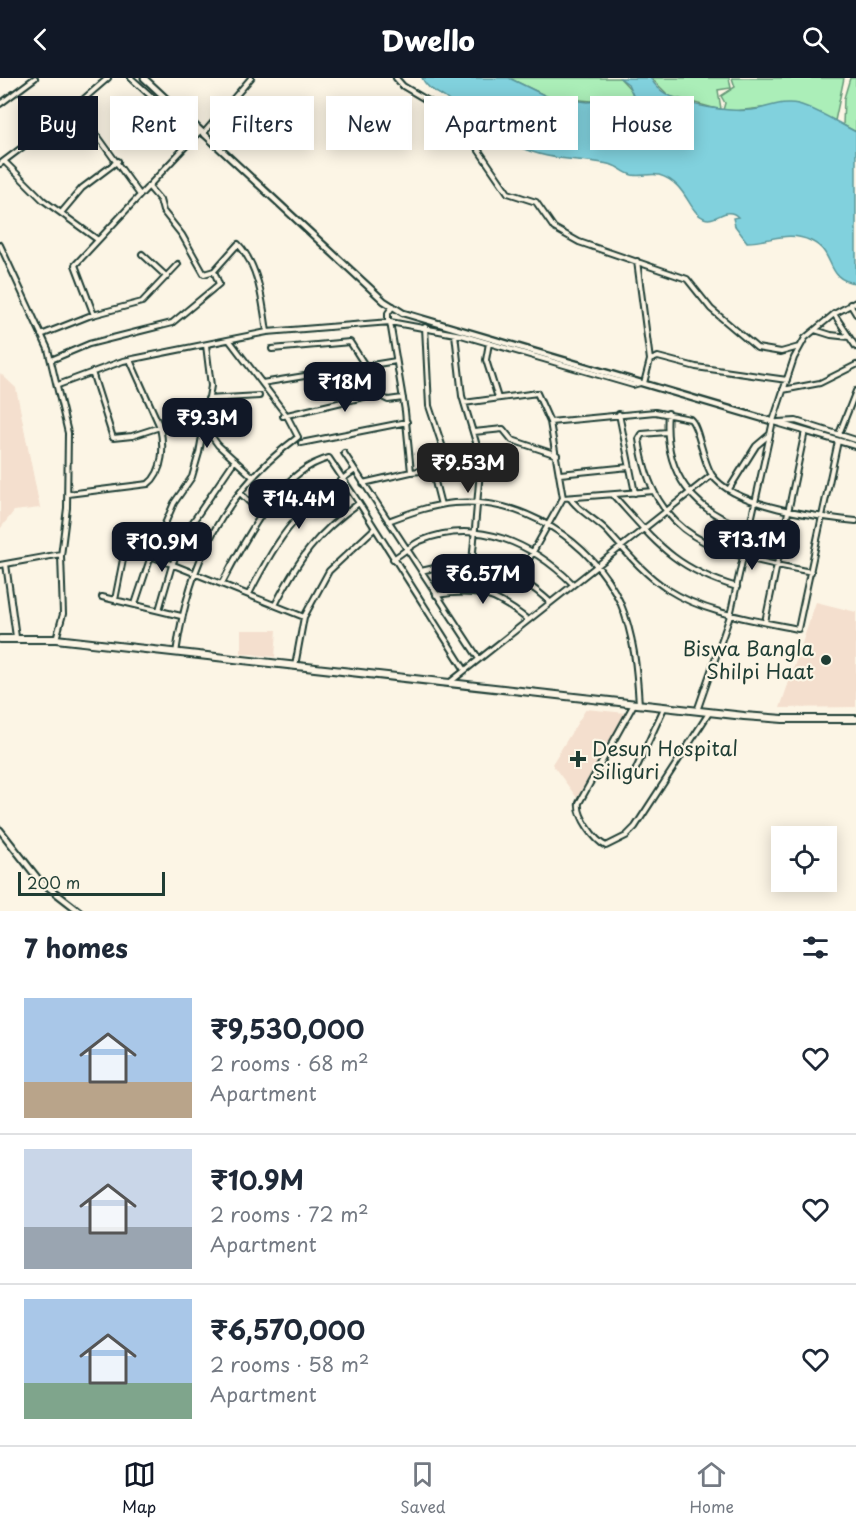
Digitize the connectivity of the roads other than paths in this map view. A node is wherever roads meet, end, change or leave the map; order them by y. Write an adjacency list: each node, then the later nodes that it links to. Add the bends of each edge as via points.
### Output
1 (34, 78): 9 (street)
2 (108, 78): 7 (street)
3 (131, 78): 8 (street)
4 (144, 78): 10 (street)
5 (251, 78): 10 (street)
6 (396, 78): 23 (street, via 430,102 451,128 473,142 501,186 511,195 536,202 559,232)
7 (87, 96)
8 (151, 96)
9 (0, 105)
10 (201, 132): 11 (street); 29 (street)
11 (198, 134)
12 (98, 135): 15 (street)
13 (18, 150): 16 (street)
14 (182, 150): 17 (street)
15 (118, 161): 18 (street); 19 (street, via 82,188)
16 (2, 162): 19 (street)
17 (148, 186): 18 (street); 25 (street, via 204,274)
18 (140, 195): 20 (street)
19 (61, 213): 20 (street)
20 (98, 240): 32 (street, via 75,265)
21 (0, 245): 38 (street)
22 (142, 254): 26 (street)
23 (637, 261): 43 (street, via 687,279 711,309 757,348 781,352); 48 (street)
24 (178, 264): 26 (street)
25 (214, 271): 36 (street, via 238,244 246,253 262,301); 46 (street, via 219,284 172,323 89,344)
26 (167, 277): 32 (street, via 142,302)
27 (856, 302): 28 (street)
28 (850, 304): 30 (street); 31 (street)
29 (393, 306): 33 (street, via 388,313); 54 (street, via 404,313)
30 (834, 314): 35 (street); 39 (street)
31 (856, 314)
32 (94, 315): 38 (street)
33 (389, 322): 34 (street); 36 (street); 49 (street)
34 (424, 327): 37 (street); 86 (street, via 429,406 445,454 432,463)
35 (815, 330): 39 (street); 43 (street)
36 (267, 332): 40 (street)
37 (455, 334): 41 (street); 63 (street)
38 (41, 335): 46 (street)
39 (849, 337): 44 (street)
40 (230, 341): 42 (street); 55 (street)
41 (489, 343): 54 (street, via 633,386); 61 (street, via 485,356)
42 (206, 345): 47 (street); 62 (street, via 211,386)
43 (799, 347): 53 (street)
44 (856, 347)
45 (272, 349): 51 (street, via 350,342)
46 (51, 360): 56 (street)
47 (130, 360): 52 (street); 70 (street)
48 (650, 360): 53 (street, via 658,357 696,367); 54 (street)
49 (396, 361): 51 (street); 60 (street)
50 (856, 364): 57 (street, via 820,383)
51 (366, 367): 55 (street)
52 (92, 372): 56 (street); 70 (street, via 113,438)
53 (787, 380): 57 (street)
54 (643, 382): 69 (street)
55 (262, 383): 66 (street)
56 (58, 385): 98 (street, via 68,433)
57 (783, 390): 69 (street)
58 (856, 391): 75 (street)
59 (259, 396): 62 (street)
60 (403, 398): 66 (street, via 388,400 376,394); 67 (street)
61 (498, 398): 63 (street); 68 (street, via 537,393)
62 (208, 399): 72 (street)
63 (464, 403): 73 (street)
64 (668, 413): 65 (street); 74 (street); 89 (street, via 693,420)
65 (620, 414): 68 (street); 84 (street)
66 (285, 416): 90 (street, via 298,437)
67 (407, 422): 79 (street); 87 (street)
68 (550, 422): 82 (street)
69 (775, 422): 71 (street); 75 (street, via 796,421); 76 (street)
70 (160, 427): 72 (street, via 187,422 193,430); 98 (street, via 160,464 148,484)
71 (805, 431): 78 (street); 106 (street)
72 (203, 432): 83 (street, via 210,434); 121 (street, via 192,477 174,503)
73 (474, 432): 82 (street, via 503,429 512,440); 104 (street, via 481,459)
74 (667, 432): 94 (street, via 642,434 639,439 645,472); 97 (street, via 671,458)
75 (839, 434): 77 (street)
76 (770, 435): 93 (street, via 756,446); 102 (street)
77 (856, 440)
78 (838, 441): 80 (street); 109 (street)
79 (301, 443)
80 (856, 446)
81 (344, 453): 85 (street)
82 (557, 455): 88 (street)
83 (235, 460): 90 (street); 128 (street, via 196,514)
84 (629, 467): 88 (street); 96 (street)
85 (355, 470): 91 (street); 92 (street)
86 (431, 470): 87 (street); 105 (street)
87 (411, 472): 92 (street)
88 (560, 474): 100 (street)
89 (712, 475): 93 (street); 97 (street)
90 (252, 476): 95 (street)
91 (344, 478): 103 (street); 108 (street, via 329,458 313,462 292,479); 137 (street, via 290,524)
92 (363, 483): 110 (street)
93 (729, 489): 102 (street)
94 (654, 491): 96 (street); 107 (street)
95 (240, 493): 108 (street); 132 (street, via 208,539)
96 (635, 493): 99 (street)
97 (689, 493): 107 (street); 115 (street, via 714,515)
98 (68, 494): 120 (street)
99 (613, 495): 101 (street); 113 (street)
100 (563, 498): 101 (street); 112 (street)
101 (570, 498): 117 (street)
102 (756, 502): 106 (street); 115 (street)
103 (358, 503): 114 (street); 143 (street, via 312,543)
104 (478, 504): 105 (street); 112 (street, via 513,510); 116 (street)
105 (441, 505): 110 (street)
106 (788, 509): 109 (street); 129 (street)
107 (665, 511): 113 (street); 122 (street, via 700,541)
108 (262, 514): 134 (street)
109 (822, 516): 111 (street); 131 (street)
110 (388, 521): 118 (street)
111 (856, 521)
112 (549, 526): 119 (street); 126 (street)
113 (643, 528): 117 (street); 136 (street, via 683,565)
114 (374, 529): 123 (street); 147 (street, via 329,571)
115 (750, 529): 122 (street)
116 (474, 534): 118 (street, via 440,536); 119 (street); 124 (street)
117 (620, 546): 126 (street); 146 (street, via 665,588)
118 (406, 549): 123 (street); 130 (street)
119 (535, 551): 133 (street); 135 (street)
120 (62, 554): 125 (street); 152 (street, via 63,614)
121 (151, 556): 128 (street); 140 (street, via 126,544); 142 (street)
122 (743, 558): 129 (street); 136 (street)
123 (393, 559): 156 (street)
124 (472, 563): 130 (street); 133 (street, via 500,568)
125 (6, 564): 127 (street); 150 (street)
126 (598, 564): 135 (street); 158 (street, via 618,598 628,627 636,656)
127 (0, 565)
128 (172, 565): 132 (street); 144 (street)
129 (777, 565): 131 (street); 149 (street)
130 (421, 571): 138 (street)
131 (811, 572): 149 (street, via 798,629)
132 (194, 573): 134 (street); 145 (street)
133 (519, 577): 141 (street)
134 (222, 583): 137 (street)
135 (573, 584): 141 (street)
136 (737, 587): 146 (street)
137 (249, 594): 143 (street)
138 (436, 595): 148 (street, via 478,592 502,601); 154 (street)
139 (102, 597): 140 (street)
140 (115, 600): 142 (street)
141 (550, 602): 148 (street)
142 (135, 604): 144 (street)
143 (275, 605): 147 (street)
144 (159, 610): 145 (street)
145 (181, 616): 153 (street)
146 (730, 616): 149 (street); 160 (street)
147 (304, 617): 155 (street)
148 (528, 620): 154 (street)
149 (765, 622)
150 (16, 637): 151 (main road); 152 (main road)
151 (0, 639)
152 (56, 639): 153 (main road)
153 (176, 654): 155 (main road)
154 (479, 659): 156 (street)
155 (294, 667): 157 (main road)
156 (465, 670): 157 (street)
157 (448, 684): 158 (main road)
158 (637, 705): 159 (main road); 161 (street, via 579,803 579,812 606,846 635,827)
159 (664, 708): 160 (main road); 163 (street)
160 (697, 711): 161 (main road)
161 (709, 712): 162 (main road, via 783,719)
162 (856, 719)
163 (636, 769)
164 (0, 830): 165 (street, via 39,880)
165 (79, 911)

